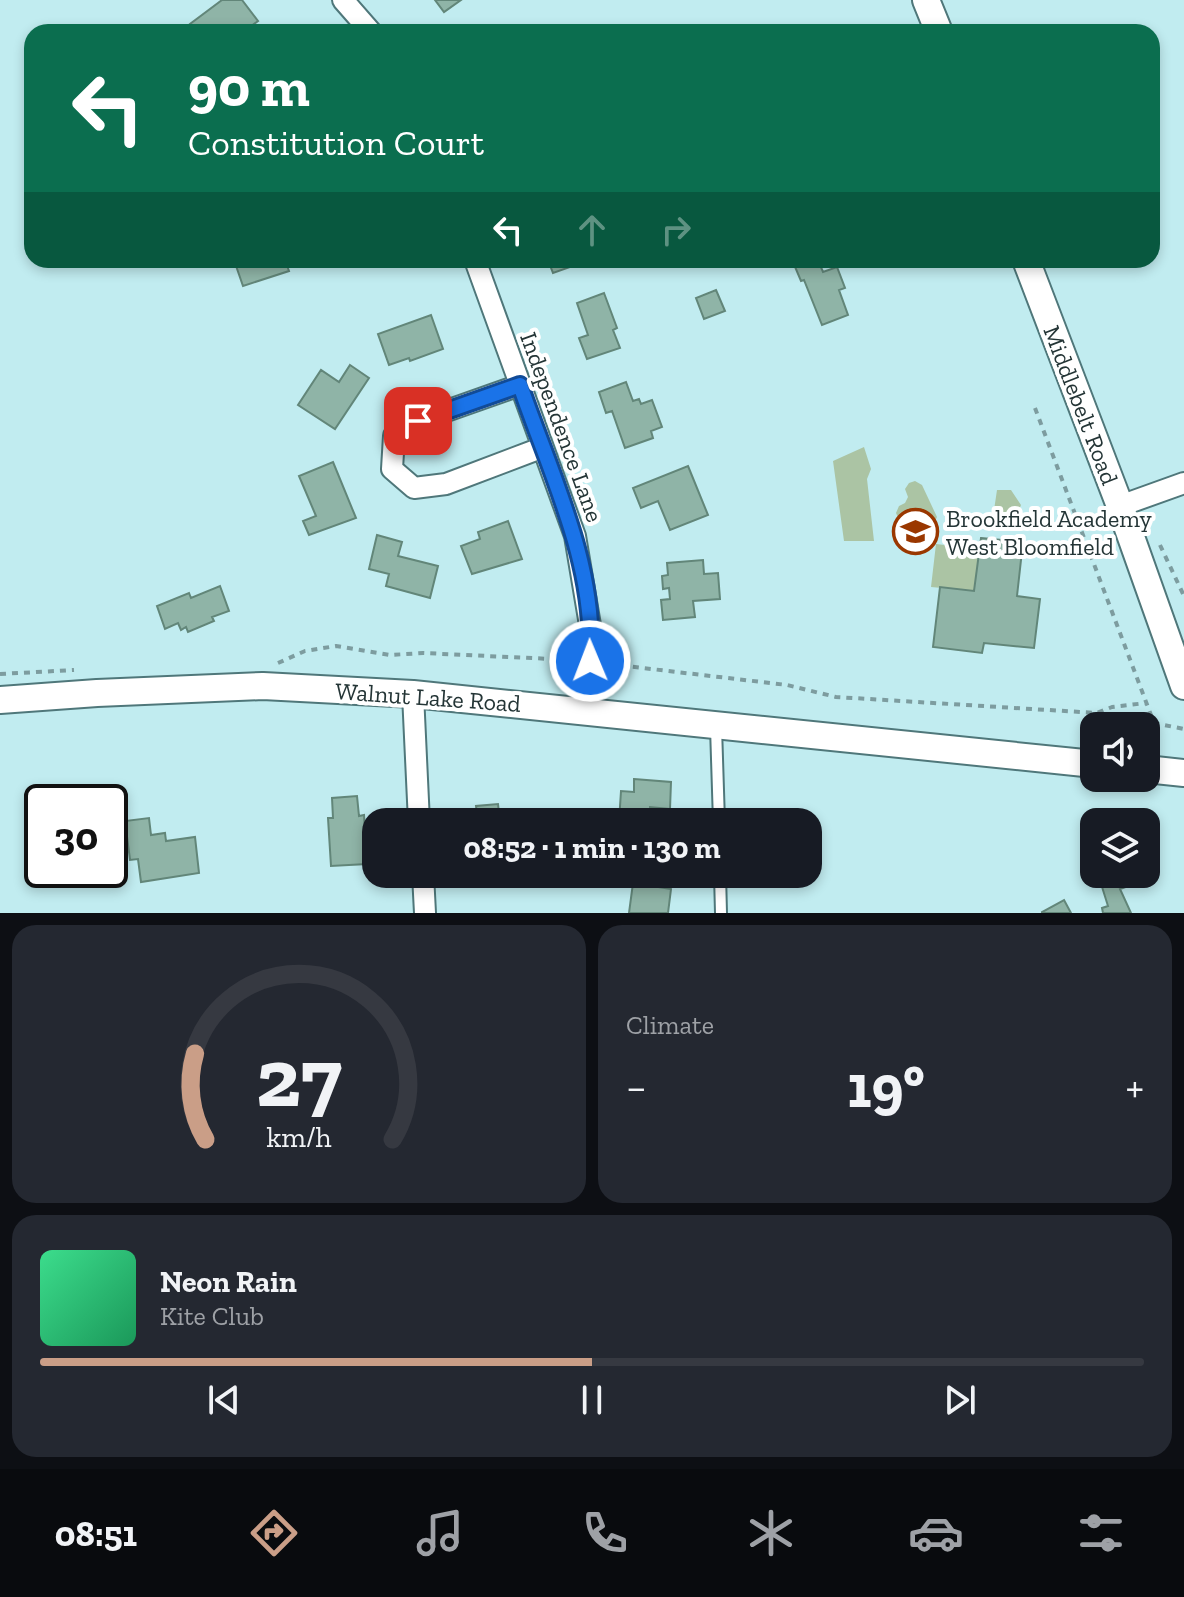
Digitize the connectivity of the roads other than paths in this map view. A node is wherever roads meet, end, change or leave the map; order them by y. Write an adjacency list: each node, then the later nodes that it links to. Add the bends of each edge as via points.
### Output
1 (343, 0): 3 (street)
2 (926, 0): 4 (street)
3 (364, 24)
4 (936, 24)
5 (478, 268): 7 (street, Independence Lane)
6 (1029, 268): 10 (street, Middlebelt Road)
7 (520, 385): 8 (street, Independence Lane); 8 (street, via 418,421 394,436 392,469 414,488 446,484)
8 (541, 448): 14 (street, Independence Lane, via 575,536 592,637)
9 (1184, 483): 10 (street)
10 (1120, 506): 11 (street, Middlebelt Road)
11 (1184, 686)
12 (413, 694): 13 (street, Walnut Lake Road, via 263,686); 14 (street, Walnut Lake Road); 19 (street)
13 (0, 700)
14 (587, 711): 15 (street, Walnut Lake Road)
15 (716, 725): 16 (street, Walnut Lake Road); 20 (lane)
16 (1080, 763)
17 (1160, 770): 18 (street)
18 (1184, 773)
19 (418, 808)
20 (719, 808)
21 (424, 888): 23 (street)
22 (720, 888): 24 (lane)
23 (425, 913)
24 (721, 913)

